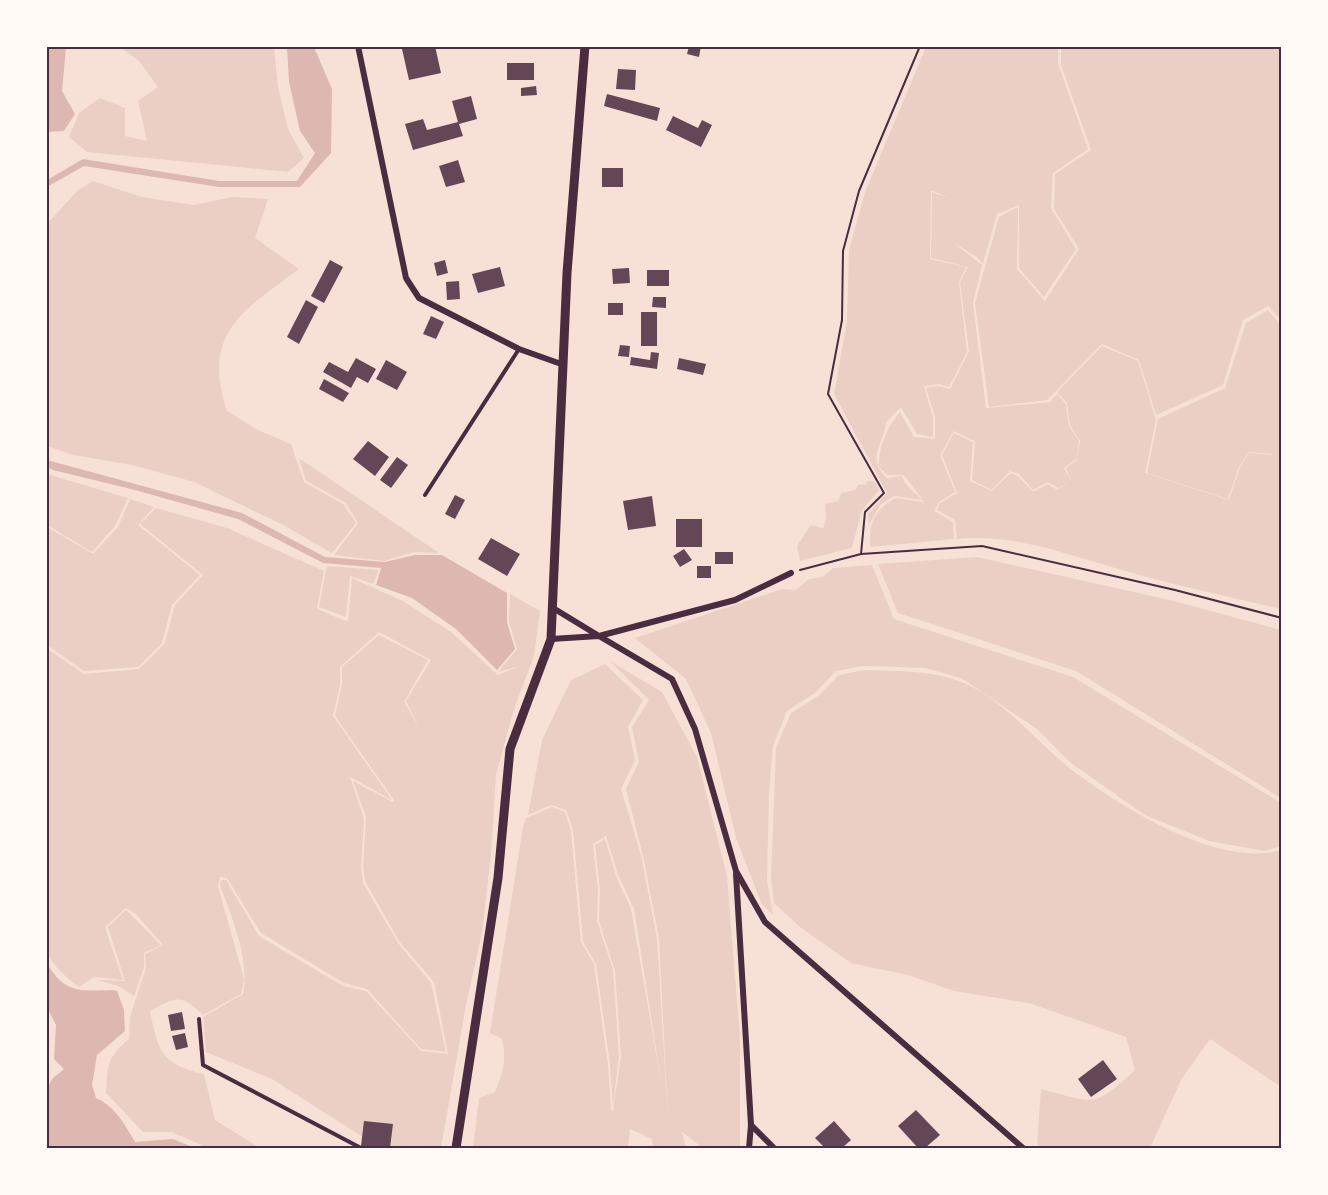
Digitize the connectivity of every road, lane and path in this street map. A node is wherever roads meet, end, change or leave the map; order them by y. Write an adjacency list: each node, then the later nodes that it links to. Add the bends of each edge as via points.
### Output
1 (358, 46): 4 (street, via 406,278 419,298)
2 (585, 46): 5 (main road, via 567,273)
3 (920, 46): 7 (path, via 859,191 843,250 842,320 828,394 884,493 865,512)
4 (519, 350): 5 (street); 6 (lane)
5 (564, 365): 9 (main road)
6 (425, 495)
7 (861, 554): 8 (path); 10 (path, via 982,546)
8 (791, 573): 11 (street, via 735,600)
9 (554, 608): 11 (street); 12 (main road)
10 (1281, 618)
11 (599, 636): 12 (street); 13 (street, via 672,679 695,729)
12 (551, 639): 17 (main road, via 510,749 498,878)
13 (735, 872): 15 (street); 20 (street, via 765,922)
14 (199, 1019): 16 (lane, via 203,1065)
15 (751, 1125): 18 (street); 19 (street)
16 (362, 1149)
17 (456, 1149)
18 (749, 1149)
19 (774, 1149)
20 (1023, 1149)

